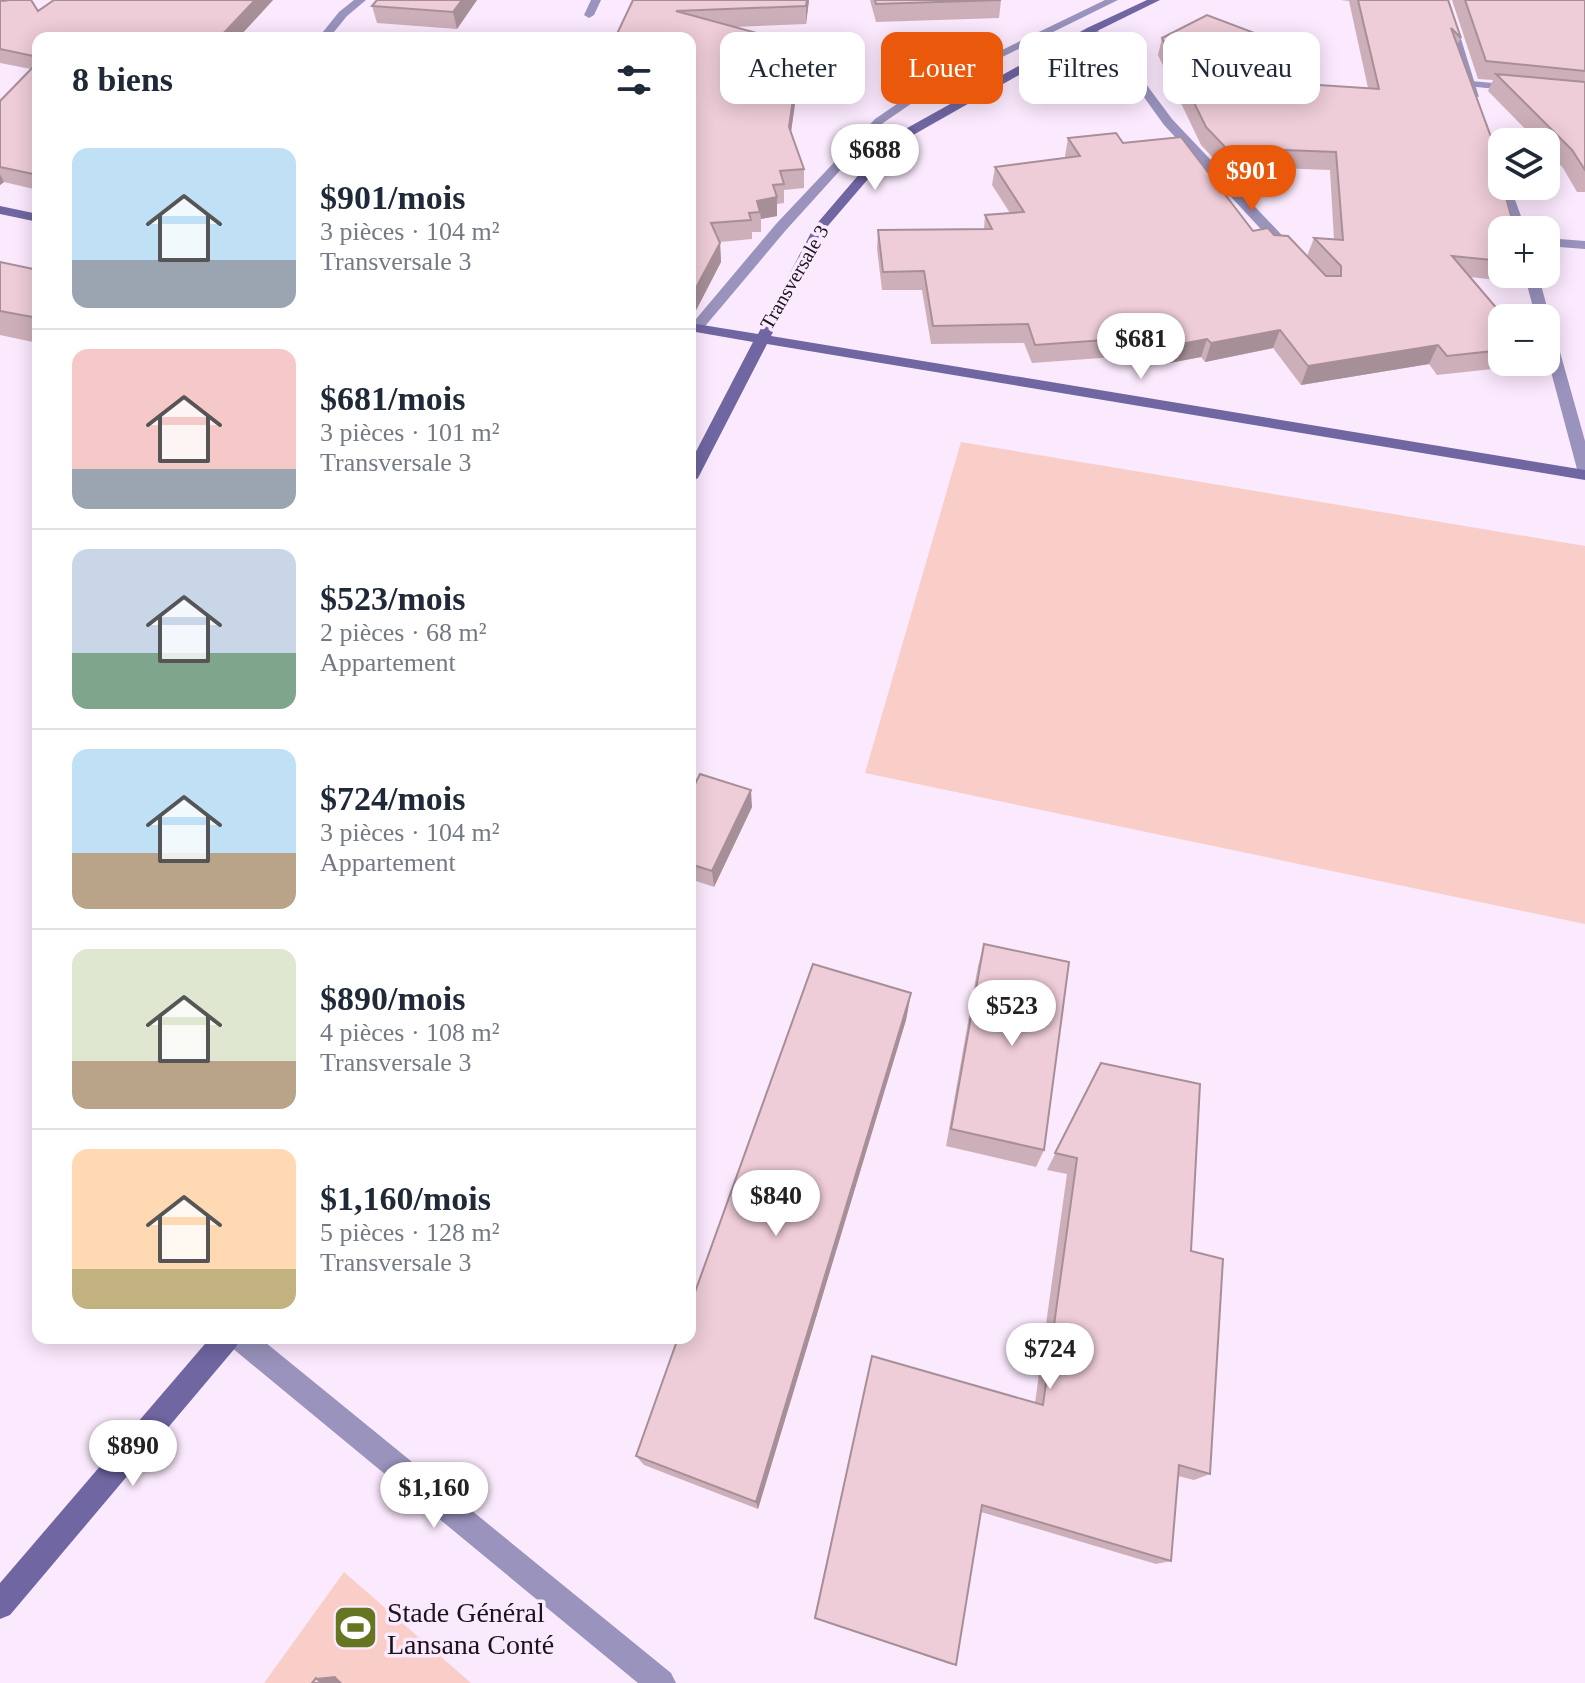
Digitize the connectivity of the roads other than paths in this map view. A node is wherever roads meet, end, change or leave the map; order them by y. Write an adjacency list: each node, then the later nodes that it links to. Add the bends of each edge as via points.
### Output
1 (361, 0): 10 (street)
2 (596, 0): 8 (street)
3 (1085, 0): 7 (street)
4 (1113, 0): 7 (street)
5 (1155, 0): 9 (main road, Transversale 3)
6 (1444, 0): 11 (street)
7 (1100, 7): 19 (street, via 917,95 879,121)
8 (589, 15)
9 (1091, 30): 18 (street, via 1122,59 1168,122); 21 (main road, Transversale 3, via 895,140 820,227)
10 (328, 32)
11 (1471, 84): 12 (street); 13 (street)
12 (1528, 89)
13 (1480, 112)
14 (0, 210): 15 (main road)
15 (32, 217)
16 (1560, 243): 17 (street)
17 (1585, 245)
18 (1305, 267)
19 (696, 325)
20 (696, 328): 21 (main road)
21 (760, 338): 23 (main road, Transversale 3); 24 (main road)
22 (1559, 376): 24 (street)
23 (696, 466)
24 (1585, 472)
25 (222, 1344): 27 (main road)
26 (247, 1344): 28 (street)
27 (0, 1605)
28 (661, 1683)

